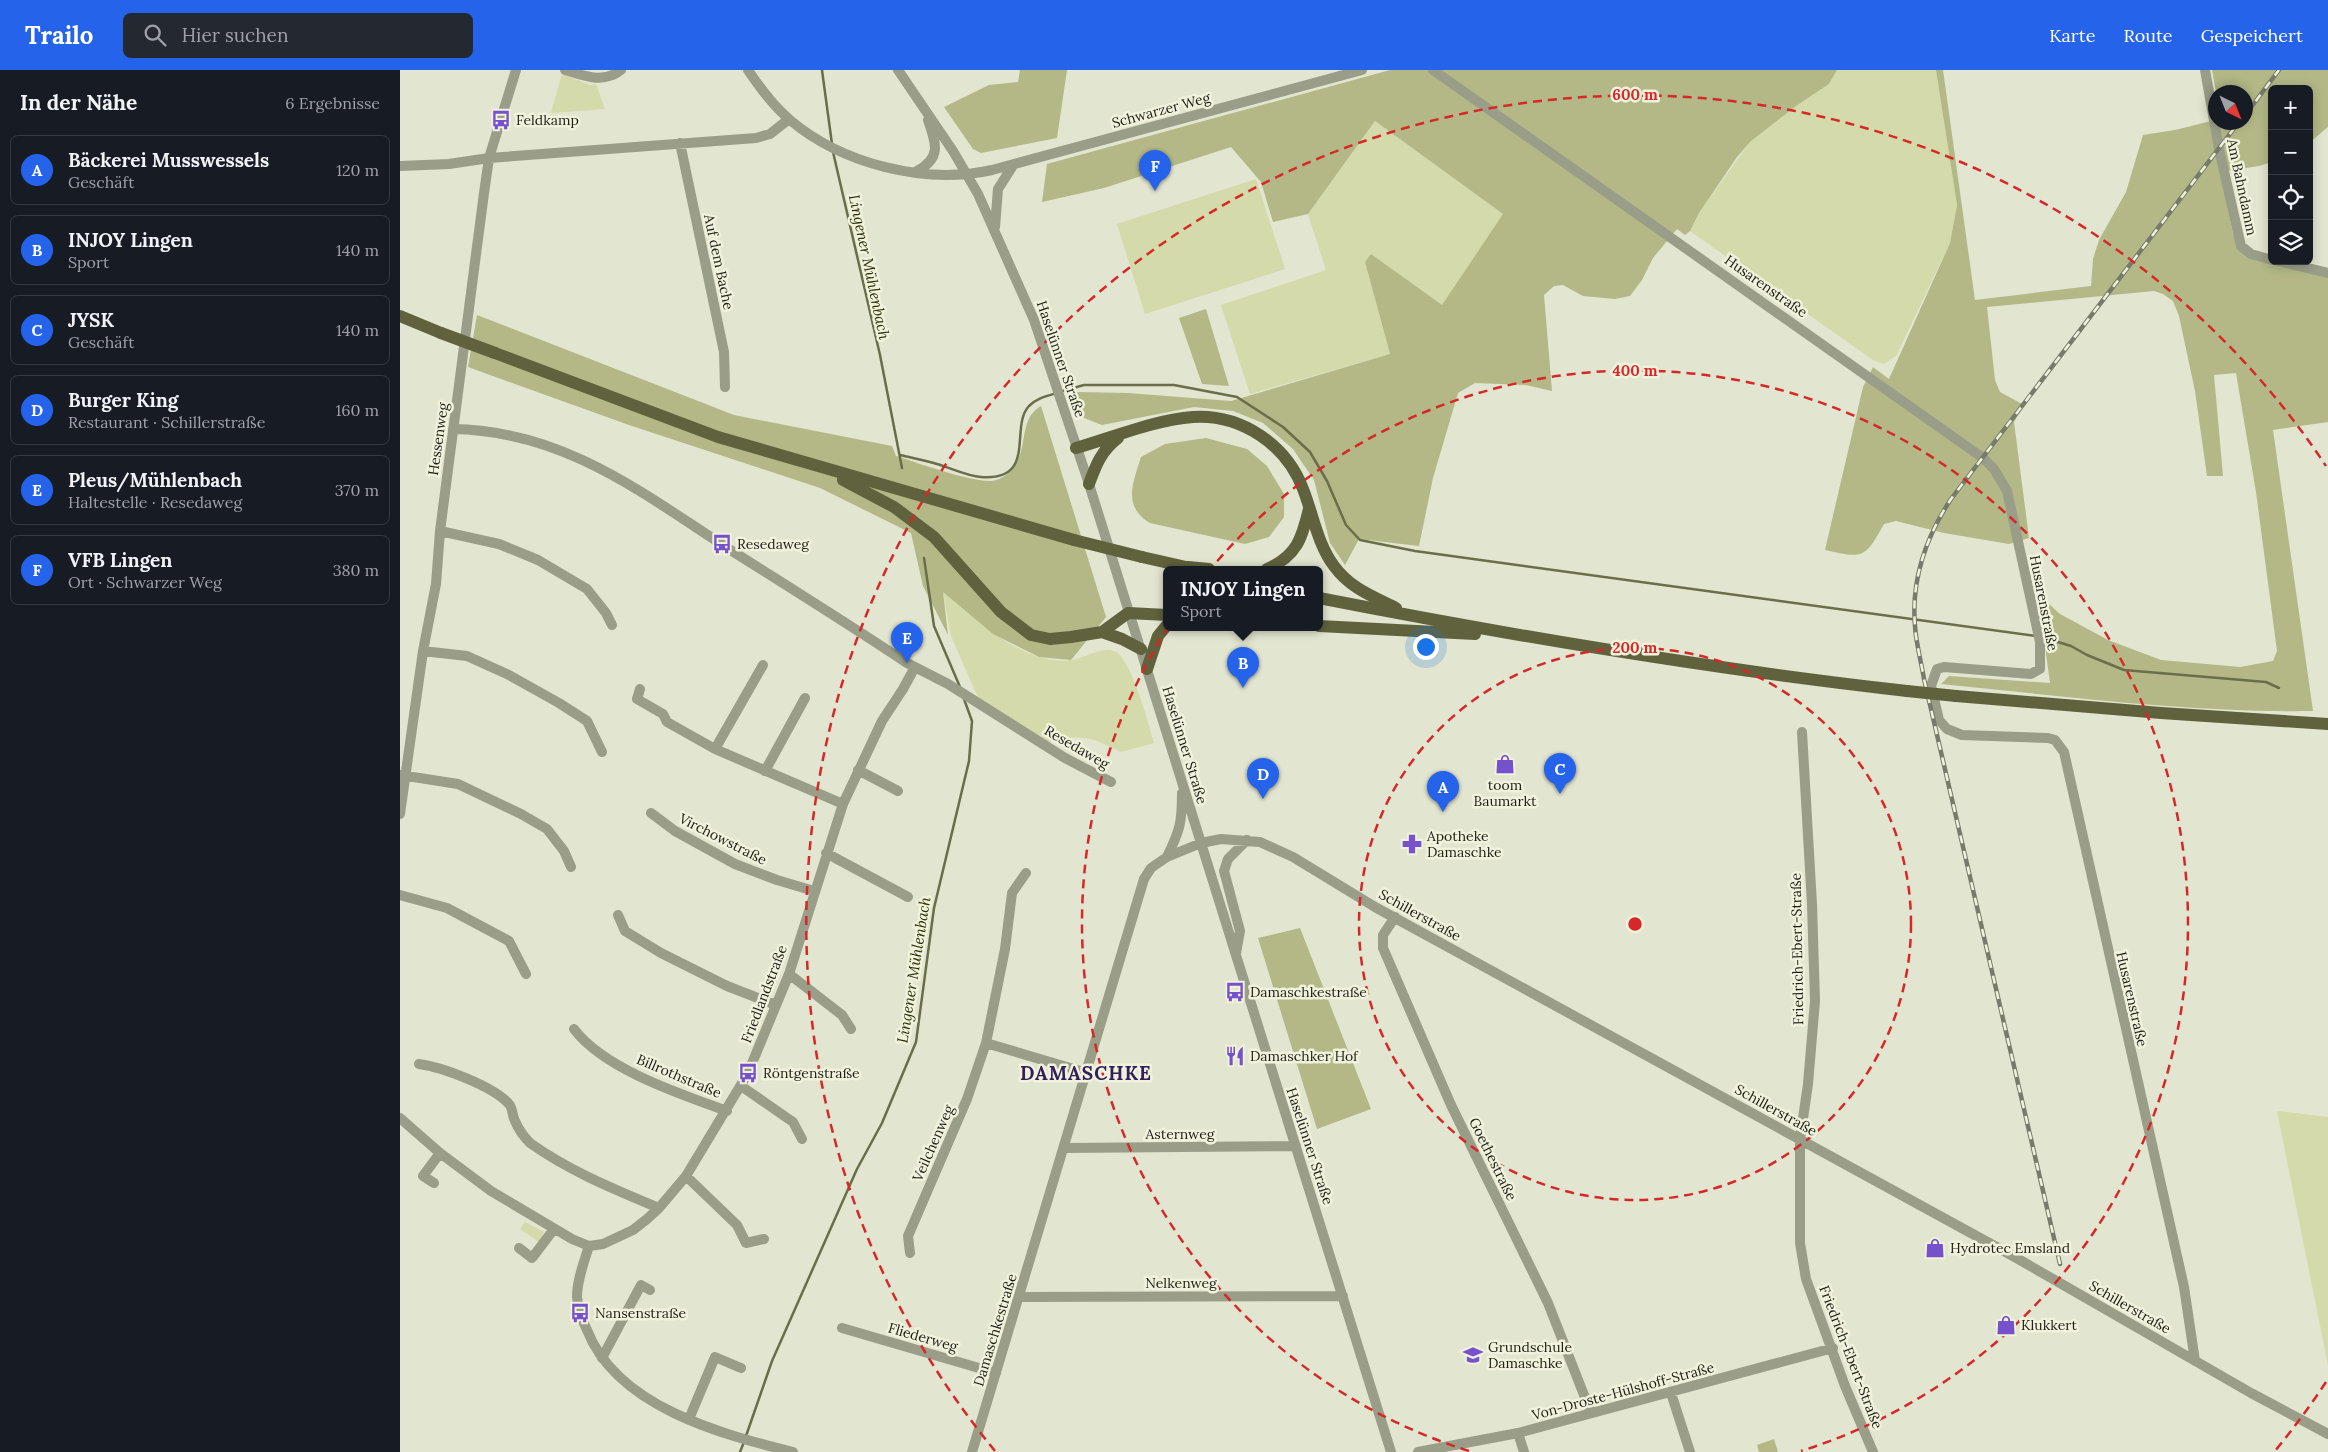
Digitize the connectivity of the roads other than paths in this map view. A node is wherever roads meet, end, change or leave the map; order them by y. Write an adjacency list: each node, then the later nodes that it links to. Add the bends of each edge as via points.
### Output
1 (516, 70): 12 (street, Hessenweg)
2 (565, 70): 3 (street, via 590,78 614,76)
3 (621, 70)
4 (748, 70): 10 (street, Schwarzer Weg)
5 (898, 70): 9 (street, Haselünner Straße)
6 (1362, 70): 13 (street, Schwarzer Weg)
7 (1433, 70): 103 (street, Husarenstraße, via 1989,463 2007,491 2040,642 2038,671 2031,674 1944,667 1937,670 1931,686 1939,720 1947,729 1962,735 2048,738 2055,740 2064,752 2182,1278)
8 (2205, 70): 18 (street, Am Bahndamm, via 2241,246 2252,254)
9 (925, 110): 15 (street, via 935,141 935,154 925,167); 16 (street, Haselünner Straße)
10 (788, 119): 11 (street, via 777,129 756,138); 15 (street, Schwarzer Weg, via 838,150 869,162)
11 (680, 143): 12 (street); 22 (street, Auf dem Bache, via 724,352)
12 (489, 158): 14 (street); 23 (street, Hessenweg)
13 (1014, 164): 16 (street, Schwarzer Weg); 17 (street, via 998,189)
14 (400, 166)
15 (917, 171): 16 (street, Schwarzer Weg)
16 (967, 174): 17 (street, Haselünner Straße)
17 (994, 228): 25 (street, Haselünner Straße, via 1034,320)
18 (2268, 259)
19 (2295, 265): 20 (street)
20 (2328, 273)
21 (400, 316): 26 (main road, bridge, via 718,438)
22 (725, 387)
23 (453, 429): 29 (street, Hessenweg); 44 (street, Resedaweg, via 508,435 582,458 662,503)
24 (1122, 435): 25 (main road); 27 (main road, via 1106,446); 28 (main road, via 1194,417 1219,418 1244,426 1262,436 1292,465)
25 (1076, 448): 27 (street, Haselünner Straße)
26 (819, 468): 30 (main road, bridge, via 1074,540); 39 (main road, via 894,507 934,537 1001,612 1031,634 1050,639)
27 (1089, 484): 33 (street, Haselünner Straße)
28 (1309, 509): 31 (main road, via 1298,545 1288,558); 35 (main road, via 1323,547 1345,578 1370,597)
29 (440, 532): 36 (street, via 499,544 538,560 587,589); 42 (street, Hessenweg, via 436,584)
30 (1181, 566)
31 (1273, 566)
32 (1323, 599): 35 (main road)
33 (1128, 613): 34 (main road); 39 (main road); 41 (street, Haselünner Straße)
34 (1163, 615)
35 (1414, 616): 40 (main road)
36 (612, 626)
37 (1323, 626): 40 (main road)
38 (1163, 630): 45 (main road)
39 (1102, 632): 41 (main road)
40 (1525, 636): 48 (main road, bridge, via 1770,675 1956,696 2161,714)
41 (1141, 649): 45 (street, Haselünner Straße)
42 (423, 651): 51 (street, via 466,656 559,703 587,721); 54 (street, Hessenweg)
43 (763, 665): 50 (street)
44 (915, 667): 52 (street, Friedlandstraße, via 882,721); 56 (street, Resedaweg)
45 (1147, 669): 55 (street, Haselünner Straße)
46 (640, 689): 50 (street, via 637,699 663,714 667,722)
47 (806, 698): 53 (street)
48 (2328, 724)
49 (1802, 732): 85 (street, Friedrich-Ebert-Straße, via 1815,1001)
50 (715, 749): 53 (street)
51 (602, 752)
52 (858, 770): 57 (street); 58 (street, Friedlandstraße)
53 (765, 771): 58 (street)
54 (402, 775): 60 (street, Hessenweg); 65 (street, via 458,784 547,828)
55 (1181, 781): 62 (street, Haselünner Straße); 64 (street, via 1180,832)
56 (1111, 782)
57 (898, 791)
58 (843, 804): 63 (street, Friedlandstraße)
59 (651, 813): 67 (street, Virchowstraße, via 675,831 735,864)
60 (400, 814)
61 (1247, 840): 62 (street, Schillerstraße); 71 (street, Schillerstraße, via 1260,842 1294,857); 72 (street, via 1228,859 1224,871 1240,931)
62 (1201, 844): 64 (street, Damaschkestraße); 72 (street, Haselünner Straße)
63 (826, 853): 67 (street, Friedlandstraße); 69 (street)
64 (1167, 857): 80 (street, Damaschkestraße, via 1151,868 1144,879)
65 (571, 867)
66 (1026, 873): 78 (street, Veilchenweg, via 1012,893 1005,949)
67 (814, 891): 74 (street, Friedlandstraße)
68 (400, 895): 73 (street, via 447,908 509,941)
69 (908, 897)
70 (618, 915): 75 (street, via 625,931 661,952 726,986)
71 (1395, 918): 85 (street, Schillerstraße); 107 (street, Goethestraße, via 1383,935 1383,948 1451,1105 1548,1303)
72 (1236, 956): 86 (street, Haselünner Straße)
73 (526, 974)
74 (789, 974): 75 (street, Friedlandstraße); 77 (street, via 842,1015)
75 (776, 1005): 81 (street, Friedlandstraße)
76 (574, 1029): 82 (street, Billrothstraße, via 583,1042 639,1077)
77 (851, 1029)
78 (986, 1044): 80 (street); 96 (street, Veilchenweg, via 968,1099 908,1236)
79 (419, 1064): 91 (street, via 458,1075 498,1096 510,1105 515,1121 528,1141 568,1168)
80 (1087, 1073): 87 (street, Damaschkestraße)
81 (741, 1086): 82 (street, Friedlandstraße); 84 (street, via 793,1122)
82 (727, 1111): 89 (street, Friedlandstraße)
83 (400, 1118): 88 (street)
84 (802, 1139)
85 (1800, 1139): 101 (street, Friedrich-Ebert-Straße, via 1800,1243 1806,1279); 103 (street, Schillerstraße)
86 (1296, 1146): 87 (street, Asternweg); 98 (street, Haselünner Straße)
87 (1064, 1148): 99 (street, Damaschkestraße)
88 (440, 1153): 90 (street, via 423,1176); 92 (street, via 491,1192)
89 (686, 1176): 91 (street, Friedlandstraße); 93 (street, via 737,1226 746,1243)
90 (434, 1183)
91 (659, 1208): 94 (street, Friedlandstraße, via 633,1230 614,1240)
92 (554, 1230): 94 (street); 95 (street, via 532,1258)
93 (764, 1239)
94 (589, 1246): 102 (street, via 577,1297 588,1334)
95 (519, 1248)
96 (910, 1253)
97 (650, 1290): 102 (street, via 641,1285)
98 (1343, 1296): 99 (street, Nelkenweg); 113 (street, Haselünner Straße)
99 (1020, 1297): 105 (street, Damaschkestraße)
100 (842, 1328): 105 (street, Fliederweg)
101 (1833, 1348): 106 (street, Von-Droste-Hülshoff-Straße); 117 (street, Friedrich-Ebert-Straße)
102 (602, 1358): 108 (street, via 647,1398)
103 (2195, 1361): 110 (street, Schillerstraße)
104 (741, 1368): 108 (street, via 715,1357)
105 (996, 1373): 112 (street, Damaschkestraße)
106 (1671, 1393): 107 (street, Von-Droste-Hülshoff-Straße); 116 (street)
107 (1591, 1413): 109 (street, Von-Droste-Hülshoff-Straße)
108 (689, 1419): 111 (street, via 747,1441)
109 (1518, 1433): 114 (street, Von-Droste-Hülshoff-Straße); 115 (street)
110 (2328, 1434)
111 (793, 1452)
112 (972, 1452)
113 (1391, 1452)
114 (1418, 1452)
115 (1524, 1452)
116 (1690, 1452)
117 (1873, 1452)

